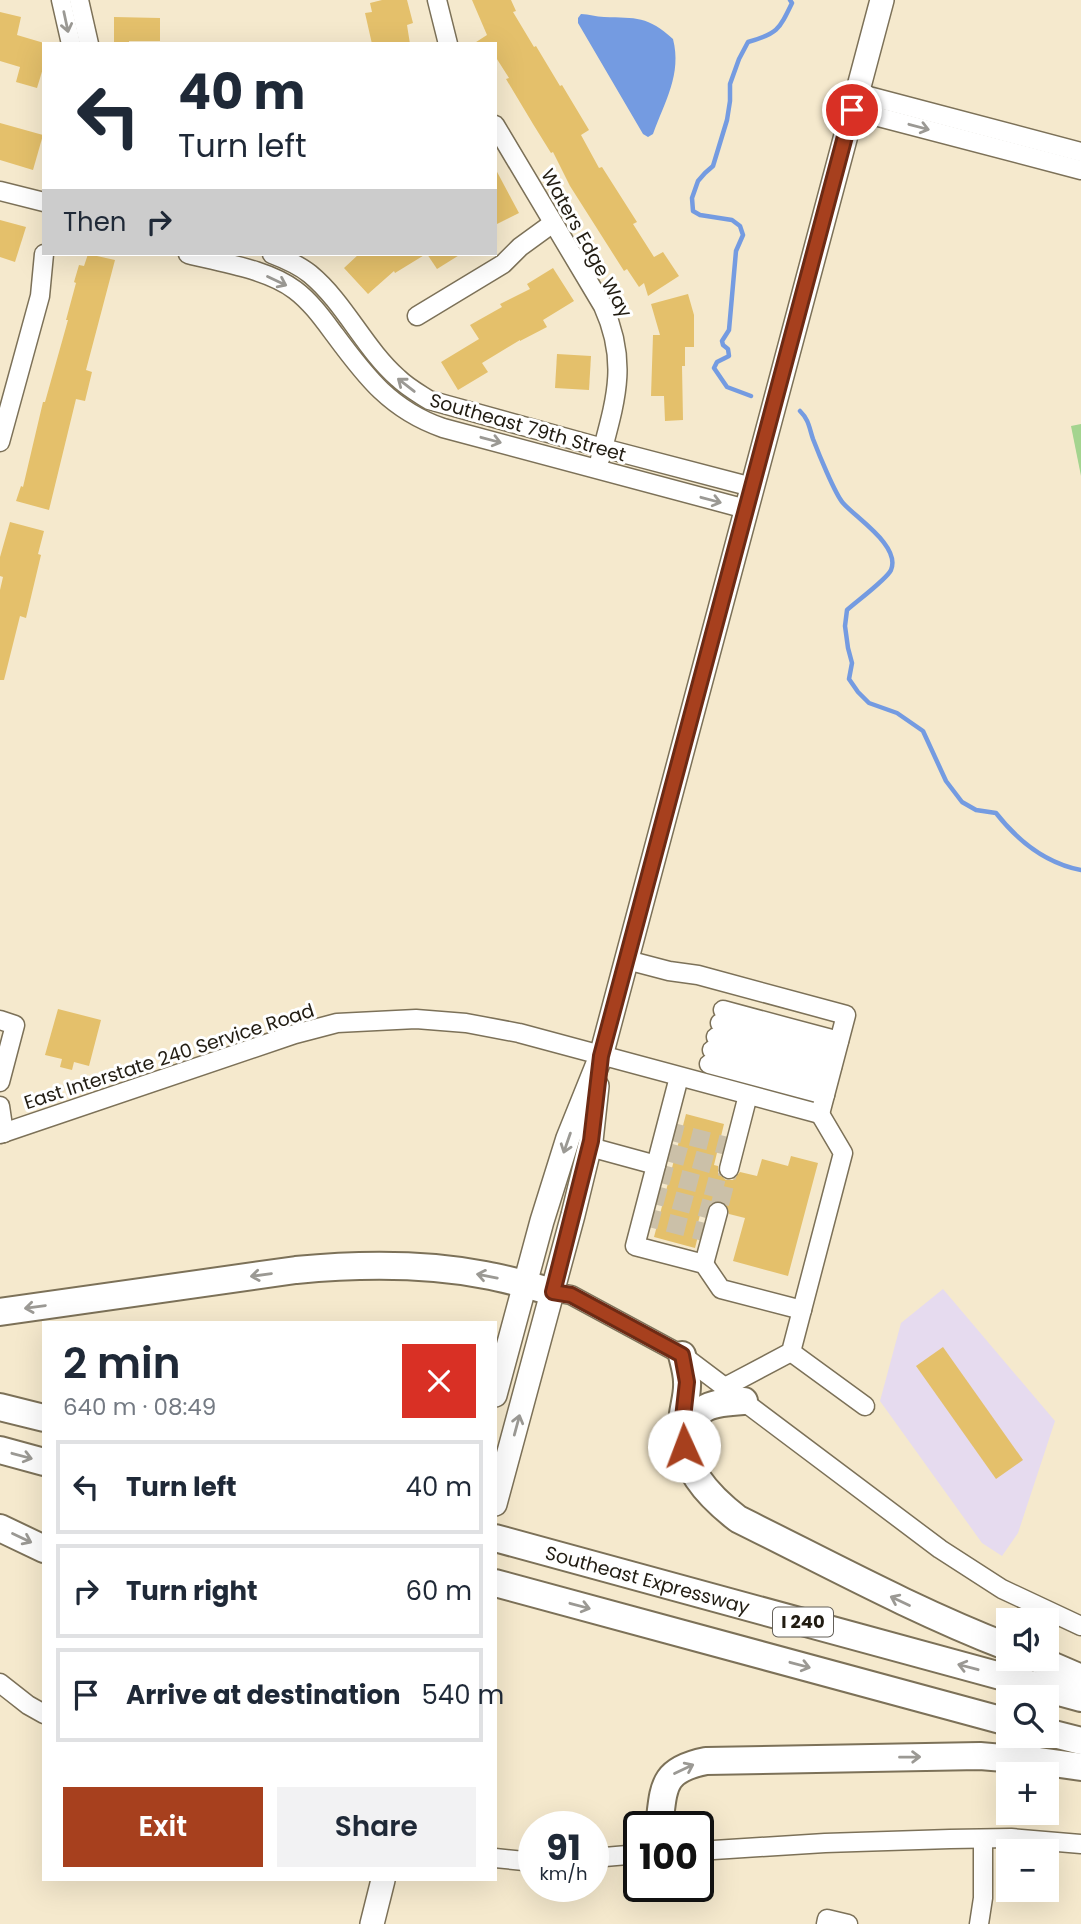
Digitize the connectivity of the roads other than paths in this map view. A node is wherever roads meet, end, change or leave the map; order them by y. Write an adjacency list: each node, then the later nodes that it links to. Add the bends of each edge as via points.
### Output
1 (61, 0): 5 (street, one-way to 5)
2 (79, 0): 6 (street)
3 (437, 0): 7 (street)
4 (882, 0): 8 (main road)
5 (71, 42)
6 (89, 42)
7 (448, 42)
8 (855, 101): 10 (street); 29 (main road)
9 (497, 128): 15 (street, Waters Edge Way)
10 (995, 138): 11 (street); 12 (street)
11 (1081, 152)
12 (1081, 170)
13 (0, 191): 14 (street)
14 (42, 202)
15 (553, 223): 20 (street, via 503,264); 27 (street, Waters Edge Way, via 603,306 615,339 617,388)
16 (44, 256): 23 (street, via 40,296)
17 (205, 256): 19 (street, Southeast 79th Street)
18 (277, 256): 21 (street, Southeast 79th Street, via 308,273 329,292)
19 (239, 260): 22 (street, Southeast 79th Street, one-way to 22, via 295,290)
20 (417, 316)
21 (360, 332): 22 (street); 24 (street, Southeast 79th Street, one-way to 21, via 412,390)
22 (342, 345): 25 (street, Southeast 79th Street, via 396,405 430,424)
23 (6, 399): 26 (street)
24 (468, 412): 25 (street); 27 (street, Southeast 79th Street)
25 (462, 433): 28 (street, Southeast 79th Street, one-way to 28)
26 (0, 442)
27 (603, 448): 28 (street, Waters Edge Way); 29 (street, Southeast 79th Street)
28 (597, 469): 30 (street, Southeast 79th Street, one-way to 30)
29 (752, 487): 30 (main road)
30 (746, 509): 31 (main road)
31 (627, 960): 32 (street); 35 (main road)
32 (730, 984): 34 (street); 36 (street, via 846,1015)
33 (0, 1020): 38 (street, via 15,1025)
34 (716, 1037): 36 (street); 36 (street); 36 (street); 39 (street)
35 (601, 1056): 37 (street, East Interstate 240 Service Road); 43 (street, East Interstate 240 Service Road, via 466,1023 416,1019 337,1023); 44 (main road); 49 (main road, one-way to 49, via 568,1138)
36 (832, 1067): 42 (street)
37 (679, 1077): 39 (street, East Interstate 240 Service Road); 45 (street)
38 (0, 1082)
39 (704, 1084): 40 (street, East Interstate 240 Service Road)
40 (748, 1095): 42 (street, East Interstate 240 Service Road); 46 (street)
41 (0, 1106): 43 (street)
42 (820, 1114): 51 (street, via 842,1153)
43 (2, 1133)
44 (590, 1147): 45 (street); 50 (main road)
45 (656, 1166): 48 (street, via 635,1246)
46 (729, 1168)
47 (718, 1212): 48 (street)
48 (704, 1264): 51 (street, via 721,1289)
49 (525, 1284): 50 (highway); 52 (highway, one-way to 52, via 439,1269 342,1266); 55 (main road)
50 (553, 1292): 54 (street, via 571,1295); 63 (main road, one-way to 50)
51 (802, 1310): 53 (street)
52 (0, 1312)
53 (791, 1352): 56 (street); 57 (street)
54 (682, 1355): 56 (street); 60 (highway, via 687,1382)
55 (497, 1388)
56 (734, 1394): 60 (highway, via 696,1413); 68 (street, via 940,1549 1002,1589)
57 (865, 1406)
58 (0, 1407): 59 (highway)
59 (42, 1418)
60 (684, 1446): 69 (highway, one-way to 60, via 894,1598 738,1519 717,1503 698,1479)
61 (0, 1450): 62 (highway, one-way to 62)
62 (42, 1461)
63 (497, 1497)
64 (0, 1528): 66 (highway, one-way to 66)
65 (497, 1539): 73 (highway, Southeast Expressway / I 240, one-way to 65)
66 (42, 1548)
67 (497, 1584): 75 (highway, I 240, one-way to 75)
68 (1081, 1626)
69 (996, 1642)
70 (1059, 1668): 71 (highway)
71 (1081, 1678)
72 (0, 1683): 74 (street)
73 (1081, 1699)
74 (42, 1713)
75 (996, 1719)
76 (1059, 1735): 77 (highway)
77 (1081, 1741)
78 (1081, 1767): 79 (highway, one-way to 78, via 672,1774 705,1761 980,1756)
79 (661, 1811)
80 (984, 1839): 81 (street); 82 (street); 89 (street)
81 (1081, 1844)
82 (714, 1850)
83 (497, 1858): 84 (street)
84 (518, 1860)
85 (383, 1881): 86 (main road)
86 (372, 1924)
87 (826, 1924): 88 (street, via 827,1919)
88 (848, 1924)
89 (979, 1924)

